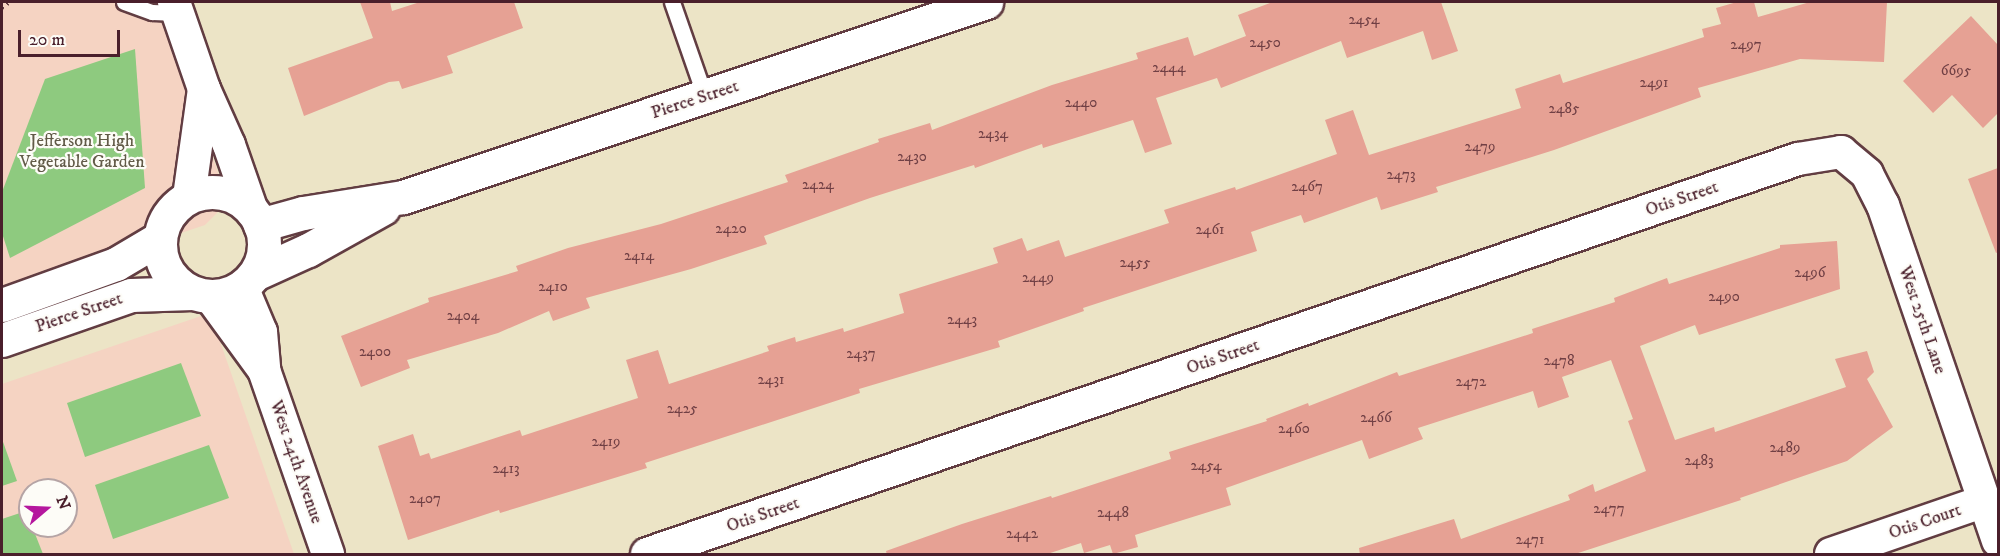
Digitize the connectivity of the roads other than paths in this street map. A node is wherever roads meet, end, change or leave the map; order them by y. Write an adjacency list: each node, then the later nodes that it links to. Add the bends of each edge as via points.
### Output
1 (124, 2): 4 (lane, via 152,12)
2 (672, 2): 6 (lane)
3 (986, 2): 6 (street, Pierce Street)
4 (176, 7): 5 (street)
5 (204, 89): 8 (street); 10 (street)
6 (705, 97): 9 (street, Pierce Street)
7 (1798, 159): 17 (street, West 25th Lane, via 1841,152 1867,174 1883,205); 20 (street, Otis Street)
8 (189, 197): 10 (street, via 205,192 222,193 239,199); 11 (street, via 165,222)
9 (403, 197): 10 (street, Pierce Street); 12 (street, Pierce Street)
10 (256, 218): 12 (street, via 264,242 262,259)
11 (160, 238): 13 (street, via 167,271 179,284); 14 (street, Pierce Street, via 116,264)
12 (248, 280): 13 (street, via 227,294); 16 (street, West 24th Avenue, via 261,333)
13 (202, 294): 15 (street, Pierce Street, via 131,295); 16 (street, West 24th Avenue)
14 (2, 305)
15 (2, 340)
16 (264, 370): 19 (street, West 24th Avenue)
17 (1984, 501): 18 (street, West 25th Lane); 21 (street, Otis Court)
18 (1998, 541)
19 (328, 555)
20 (647, 555)
21 (1831, 555)

